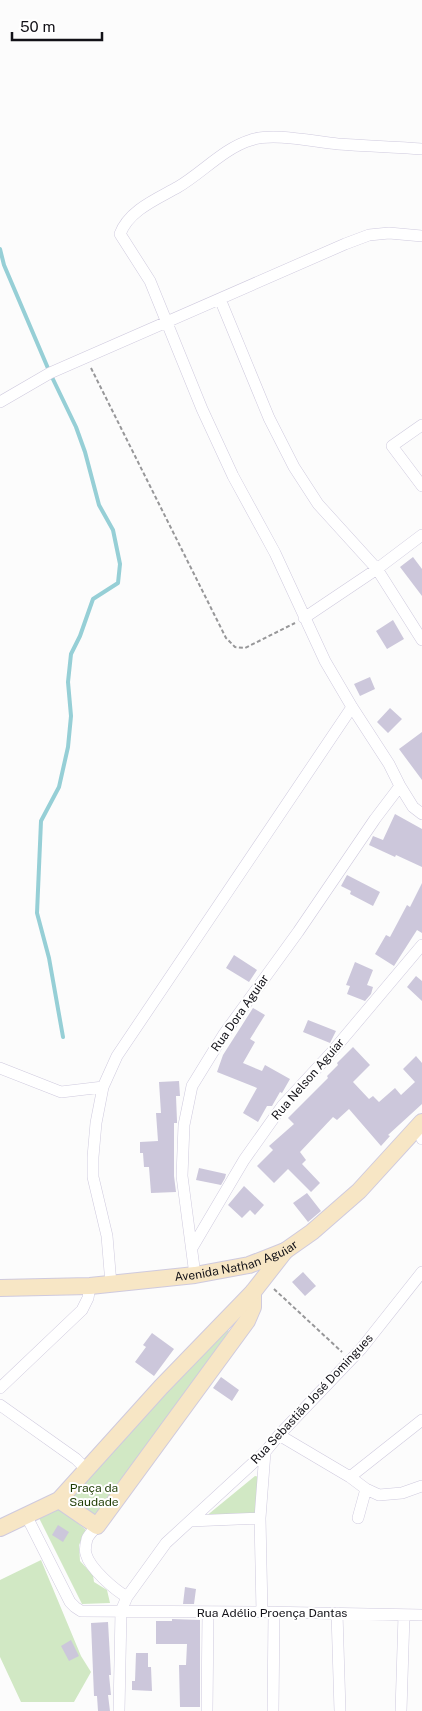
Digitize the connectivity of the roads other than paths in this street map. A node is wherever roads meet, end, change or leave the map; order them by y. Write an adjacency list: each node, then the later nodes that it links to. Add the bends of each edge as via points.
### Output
1 (422, 149): 4 (street, via 276,137 252,139 136,212 124,224 120,234 150,281)
2 (422, 236): 3 (street, via 369,235)
3 (220, 299): 4 (street); 9 (street, via 269,418 294,467 318,504)
4 (167, 320): 5 (street, via 50,373); 10 (street, via 233,476 275,553)
5 (0, 402)
6 (422, 425): 7 (street, via 392,446)
7 (422, 486)
8 (422, 535): 9 (street)
9 (377, 569): 10 (street); 11 (street)
10 (304, 618): 12 (street)
11 (422, 640)
12 (352, 706): 13 (street); 17 (street, via 117,1056)
13 (400, 786): 14 (street); 19 (street, Rua Dora Aguiar, via 224,1034 192,1086 184,1125 182,1176)
14 (422, 814)
15 (422, 945): 19 (street, Rua Nelson Aguiar, via 283,1105 244,1160)
16 (0, 1068): 17 (street, via 61,1092)
17 (102, 1087): 23 (street, via 96,1122 94,1177 107,1236)
18 (420, 1130): 20 (main road, Avenida Nathan Aguiar, via 359,1191)
19 (192, 1248): 22 (street, Rua Dora Aguiar)
20 (285, 1251): 22 (main road, Avenida Nathan Aguiar, via 250,1265); 25 (main road)
21 (422, 1272): 30 (street, Rua Sebastião José Domingues, via 351,1360)
22 (195, 1275): 23 (main road, Avenida Nathan Aguiar)
23 (111, 1284): 24 (main road, Avenida Nathan Aguiar)
24 (90, 1286): 26 (main road, Avenida Nathan Aguiar); 27 (street, via 82,1310)
25 (258, 1286): 32 (main road); 41 (main road, via 247,1321)
26 (0, 1288)
27 (0, 1388)
28 (0, 1405): 32 (street)
29 (422, 1420): 33 (street)
30 (279, 1435): 31 (street, Rua Sebastião José Domingues); 33 (street)
31 (265, 1452): 38 (street); 40 (street, Rua Sebastião José Domingues)
32 (86, 1469): 36 (main road)
33 (350, 1477): 35 (street)
34 (422, 1486): 35 (street, via 402,1493 379,1495)
35 (366, 1490): 39 (street)
36 (59, 1500): 37 (main road); 41 (main road)
37 (26, 1517): 42 (main road); 44 (street, via 75,1607 81,1611)
38 (260, 1518): 40 (street); 45 (street)
39 (358, 1518)
40 (190, 1520): 43 (street, Rua Sebastião José Domingues, via 166,1543)
41 (97, 1526): 43 (street, via 88,1538 85,1553 105,1580)
42 (0, 1528)
43 (127, 1597): 44 (street, Rua Sebastião José Domingues)
44 (121, 1611): 46 (street, Rua Adélio Proença Dantas); 50 (street)
45 (268, 1612): 46 (street, Rua Adélio Proença Dantas); 47 (street, Rua Adélio Proença Dantas); 52 (street)
46 (208, 1613): 51 (street)
47 (337, 1613): 48 (street, Rua Adélio Proença Dantas); 53 (street)
48 (404, 1615): 49 (street, Rua Adélio Proença Dantas); 54 (street)
49 (422, 1615)
50 (119, 1711)
51 (207, 1711)
52 (273, 1711)
53 (340, 1711)
54 (401, 1711)

